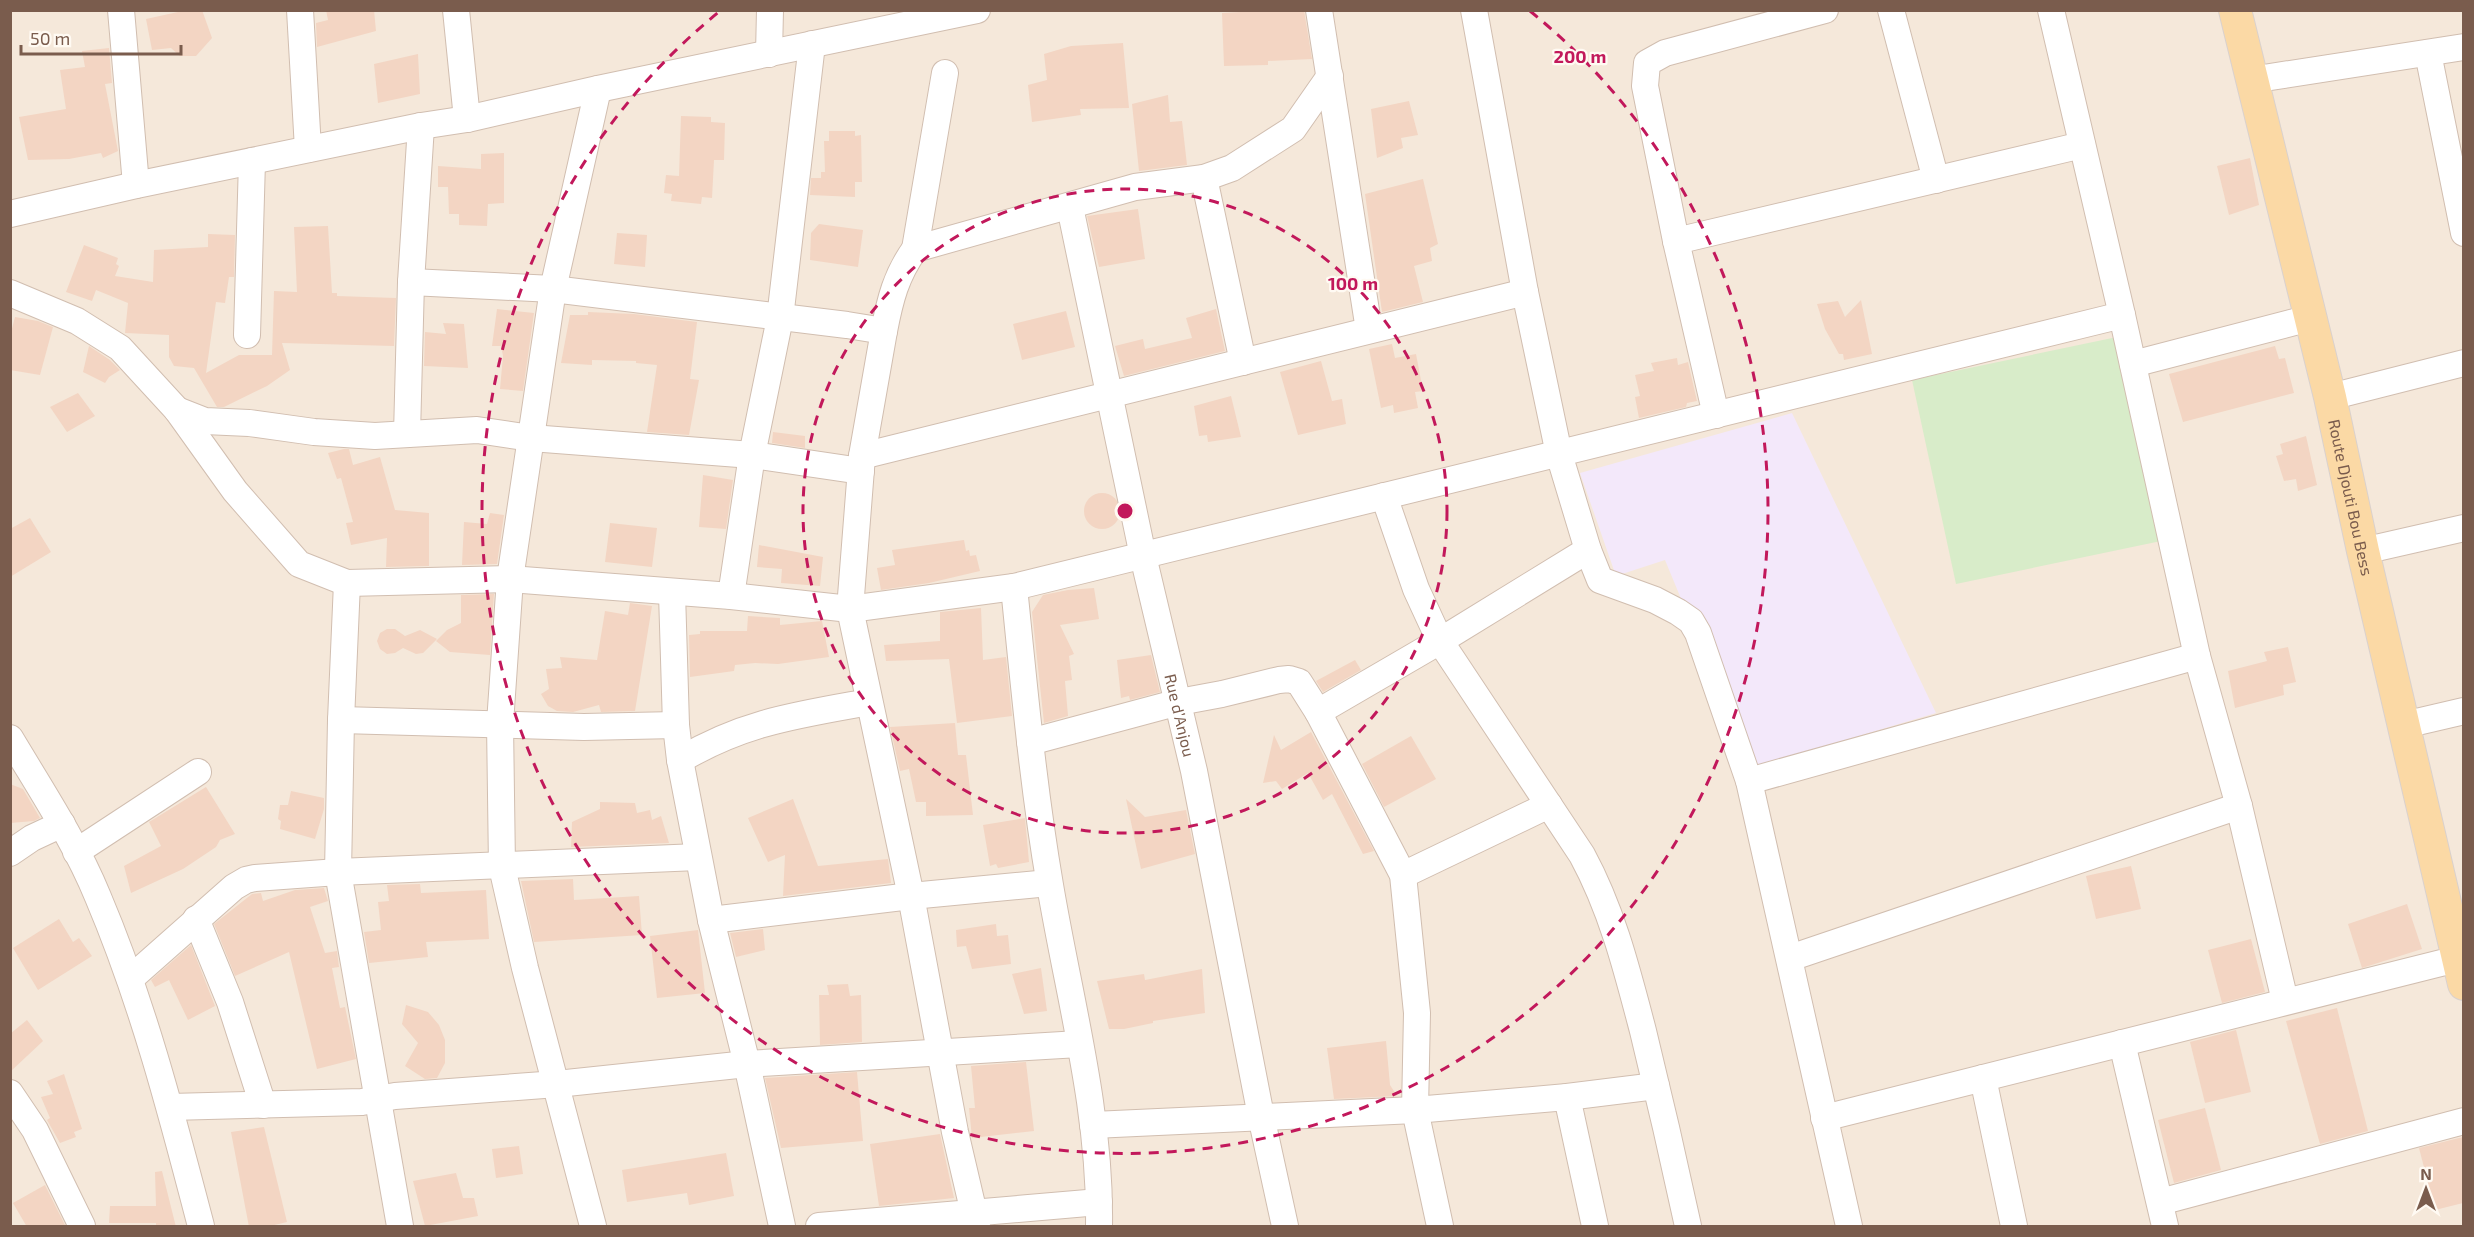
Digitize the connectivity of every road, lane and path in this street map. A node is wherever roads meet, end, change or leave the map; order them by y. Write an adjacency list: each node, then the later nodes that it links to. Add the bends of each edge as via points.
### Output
1 (121, 10): 27 (street)
2 (300, 10): 23 (street)
3 (456, 10): 20 (street)
4 (770, 10): 15 (street)
5 (977, 10): 12 (street)
6 (1319, 10): 17 (street)
7 (1474, 10): 35 (street)
8 (1825, 10): 31 (street, via 1665,52 1647,63 1645,86)
9 (1891, 10): 26 (street)
10 (2051, 10): 22 (street)
11 (2235, 10): 18 (main road, Route Djouti Bou Bess)
12 (812, 44): 15 (street); 38 (street)
13 (2463, 47): 14 (street)
14 (2428, 53): 18 (street); 30 (street)
15 (769, 54): 19 (street)
16 (945, 73): 32 (street)
17 (1330, 76): 25 (street, via 1293,129 1232,168); 40 (street)
18 (2251, 80): 39 (main road, Route Djouti Bou Bess)
19 (598, 89): 20 (street); 34 (street)
20 (467, 119): 21 (street)
21 (421, 126): 23 (street); 33 (street)
22 (2082, 145): 26 (street); 37 (street)
23 (308, 149): 24 (street)
24 (252, 161): 27 (street); 42 (street)
25 (1204, 178): 28 (street, via 1135,187); 43 (street)
26 (1936, 180): 31 (street)
27 (136, 185): 29 (street)
28 (1070, 207): 32 (street); 46 (street, Rue d’Anjou)
29 (10, 214)
30 (2462, 220)
31 (1676, 241): 49 (street)
32 (915, 249): 41 (street, via 902,266 891,294)
33 (411, 282): 34 (street); 50 (street)
34 (553, 289): 38 (street); 51 (street)
35 (1525, 292): 40 (street); 52 (street)
36 (10, 293): 48 (street, via 77,321 120,348)
37 (2122, 315): 45 (street); 49 (street)
38 (780, 318): 41 (street); 53 (street)
39 (2310, 318): 45 (street); 47 (main road, Route Djouti Bou Bess)
40 (1369, 330): 43 (street)
41 (884, 331): 54 (street)
42 (247, 335)
43 (1244, 362): 46 (street)
44 (2463, 363): 47 (street)
45 (2133, 364): 67 (street)
46 (1110, 395): 54 (street); 59 (street, Rue d’Anjou)
47 (2330, 397): 58 (main road, Route Djouti Bou Bess)
48 (177, 410): 50 (street, via 205,421 364,435); 61 (street, via 236,490 299,564)
49 (1716, 415): 52 (street)
50 (407, 434): 51 (street, via 477,430)
51 (531, 438): 53 (street); 60 (street)
52 (1559, 454): 55 (street); 57 (street)
53 (752, 455): 54 (street); 64 (street)
54 (861, 464): 65 (street)
55 (1384, 496): 59 (street); 66 (street, via 1416,589)
56 (2463, 528): 58 (street)
57 (1588, 550): 66 (street); 80 (street, via 1600,580 1655,600 1691,621 1712,669)
58 (2363, 551): 75 (main road, Route Djouti Bou Bess)
59 (1143, 556): 62 (street); 69 (street, Rue d’Anjou)
60 (510, 579): 61 (street); 63 (street); 73 (street)
61 (347, 583): 72 (street)
62 (1014, 587): 65 (street); 77 (street)
63 (672, 593): 64 (street); 74 (street)
64 (731, 596): 65 (street)
65 (850, 609): 68 (street)
66 (1440, 641): 71 (street); 81 (street)
67 (2197, 656): 80 (street); 82 (street)
68 (869, 702): 78 (street, via 757,724); 91 (street)
69 (1179, 702): 71 (street, via 1289,679 1299,682); 77 (street); 111 (street, Rue d’Anjou)
70 (2463, 711): 75 (street)
71 (1318, 712): 89 (street)
72 (340, 720): 73 (street); 88 (street)
73 (500, 723): 74 (street, via 584,727); 87 (street)
74 (675, 725): 78 (street)
75 (2404, 725): 95 (main road, Route Djouti Bou Bess)
76 (10, 738): 83 (street)
77 (1030, 742): 90 (street)
78 (680, 760): 86 (street)
79 (198, 772): 84 (street)
80 (1749, 781): 94 (street)
81 (1549, 805): 89 (street); 104 (street, via 1582,855 1607,908 1623,953)
82 (2239, 807): 94 (street); 97 (street)
83 (62, 824): 84 (street); 85 (street)
84 (76, 852): 96 (street, via 98,896)
85 (10, 853)
86 (698, 857): 87 (street); 93 (street)
87 (502, 867): 88 (street); 103 (street)
88 (338, 872): 92 (street, via 246,880); 107 (street)
89 (1403, 875): 110 (street, via 1417,1013)
90 (1049, 883): 91 (street); 99 (street)
91 (911, 896): 93 (street); 100 (street)
92 (196, 919): 96 (street); 108 (street, via 230,1002)
93 (711, 920): 101 (street)
94 (1790, 958): 112 (street)
95 (2460, 972): 97 (street)
96 (130, 979): 109 (street)
97 (2285, 1002): 98 (street)
98 (2122, 1043): 102 (street); 115 (street)
99 (1079, 1044): 100 (street); 114 (street)
100 (939, 1053): 101 (street); 117 (street)
101 (747, 1064): 103 (street); 122 (street)
102 (1983, 1078): 112 (street); 129 (street)
103 (557, 1084): 107 (street); 121 (street)
104 (1656, 1086): 106 (street); 127 (street)
105 (10, 1093): 118 (street, via 35,1130)
106 (1567, 1097): 110 (street); 126 (street)
107 (377, 1100): 108 (street); 120 (street)
108 (263, 1105): 109 (street)
109 (170, 1107): 119 (street)
110 (1415, 1110): 111 (street); 125 (street)
111 (1261, 1116): 114 (street); 124 (street, Rue d’Anjou)
112 (1824, 1118): 128 (street)
113 (2463, 1122): 115 (street)
114 (1093, 1125): 116 (street)
115 (2160, 1202): 130 (street)
116 (1099, 1214): 117 (street)
117 (976, 1221): 123 (street)
118 (82, 1227)
119 (201, 1227)
120 (400, 1227)
121 (593, 1227)
122 (782, 1227)
123 (819, 1227)
124 (1285, 1227)
125 (1440, 1227)
126 (1595, 1227)
127 (1688, 1227)
128 (1849, 1227)
129 (2014, 1227)
130 (2165, 1227)

